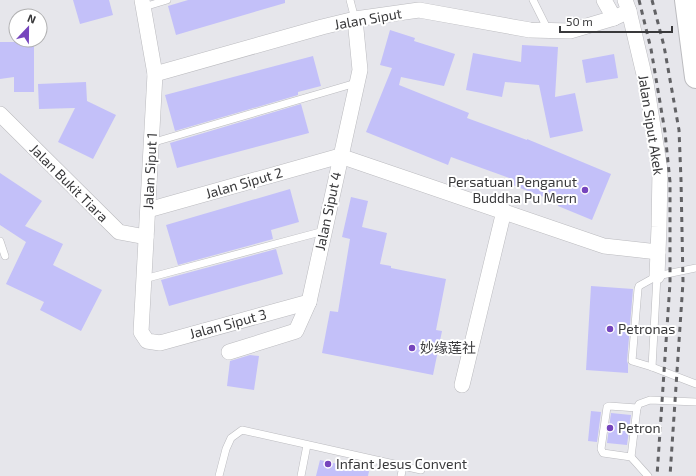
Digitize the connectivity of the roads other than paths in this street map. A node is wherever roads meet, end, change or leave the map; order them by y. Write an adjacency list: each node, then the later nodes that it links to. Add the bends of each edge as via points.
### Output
1 (167, 0): 6 (lane)
2 (350, 0): 9 (lane)
3 (533, 0): 10 (lane)
4 (604, 0): 8 (street)
5 (686, 0): 12 (highway)
6 (143, 4): 11 (street, Jalan Siput 1)
7 (627, 5): 8 (street, Jalan Siput); 22 (street, Jalan Siput Akek, via 646,83 660,170)
8 (614, 18): 10 (street, Jalan Siput, via 570,31)
9 (355, 19): 10 (street, Jalan Siput, via 419,10 530,30); 11 (street, Jalan Siput); 13 (street, Jalan Siput 4, via 360,70)
10 (548, 30)
11 (155, 74): 15 (street, Jalan Siput 1)
12 (696, 77)
13 (356, 84): 15 (lane); 16 (street, Jalan Siput 4)
14 (0, 114): 20 (street, Jalan Bukit Tiara, via 119,232)
15 (152, 143): 17 (street, Jalan Siput 1)
16 (340, 156): 17 (street, Jalan Siput 2); 18 (street); 19 (street, Jalan Siput 4)
17 (148, 210): 20 (street, Jalan Siput 1)
18 (504, 211): 22 (street, via 604,246); 32 (street)
19 (324, 231): 26 (lane); 27 (street, Jalan Siput 4)
20 (146, 237): 26 (street, Jalan Siput 1)
21 (0, 241): 23 (lane)
22 (658, 252): 25 (street, Jalan Siput Akek)
23 (5, 256)
24 (696, 268): 25 (lane)
25 (657, 276): 30 (lane); 30 (lane, via 638,289 632,361)
26 (144, 279): 28 (street, Jalan Siput 1, via 141,332)
27 (309, 302): 28 (street, Jalan Siput 3, via 160,343); 29 (street, Jalan Siput 4, via 296,331)
28 (147, 341)
29 (229, 352)
30 (652, 367): 31 (lane)
31 (696, 384)
32 (462, 385)
33 (696, 402): 34 (lane, via 650,400 639,404)
34 (637, 408): 36 (lane); 36 (lane, via 609,406 606,409 603,453)
35 (307, 445): 37 (lane); 39 (lane, via 242,430 229,443); 40 (lane)
36 (631, 457): 42 (lane)
37 (403, 466): 38 (lane); 41 (lane)
38 (422, 470)
39 (219, 476)
40 (302, 476)
41 (401, 476)
42 (648, 476)

